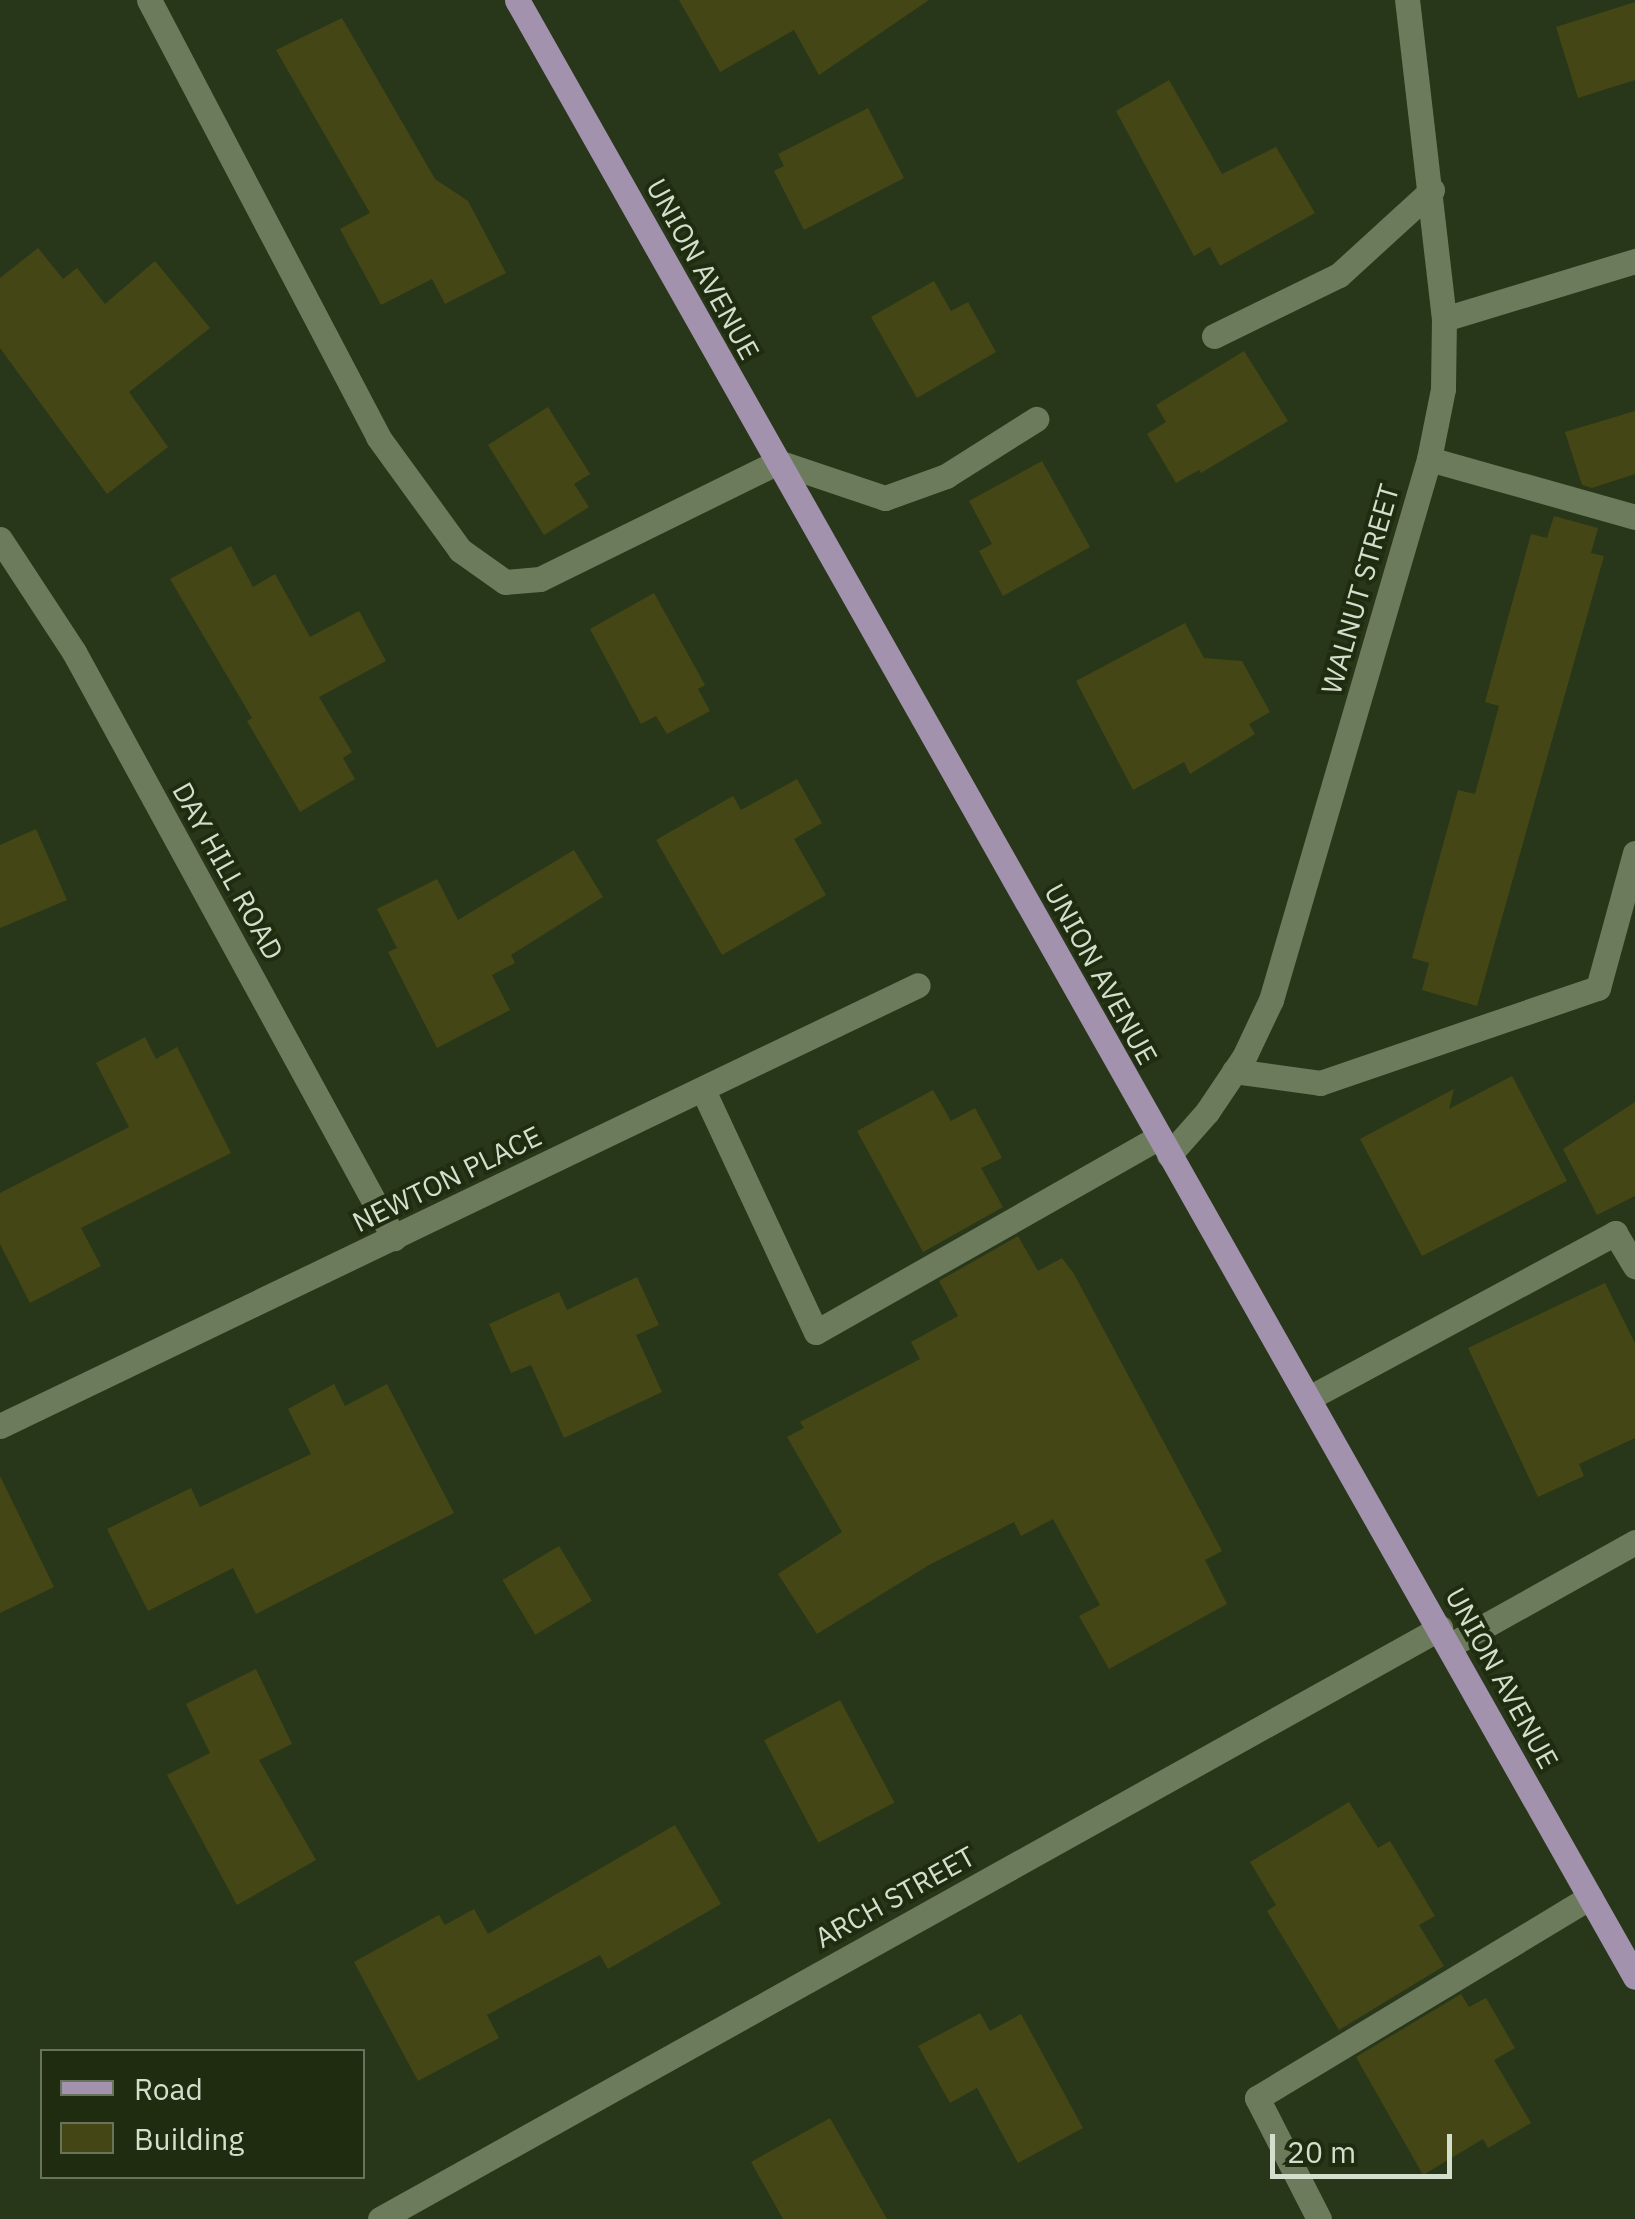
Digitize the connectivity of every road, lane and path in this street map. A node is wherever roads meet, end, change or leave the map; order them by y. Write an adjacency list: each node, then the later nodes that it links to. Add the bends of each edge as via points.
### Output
1 (149, 0): 10 (street, via 378,437 460,550 505,582 540,578)
2 (517, 0): 10 (main road, UNION AVENUE)
3 (1407, 0): 4 (street, WALNUT STREET)
4 (1432, 190): 6 (street, WALNUT STREET); 7 (street, via 1338,275)
5 (1635, 261): 6 (street)
6 (1444, 319): 9 (street, WALNUT STREET, via 1443,389)
7 (1214, 336)
8 (1036, 419): 10 (street, via 946,476 885,498)
9 (1429, 458): 11 (street); 15 (street, WALNUT STREET, via 1271,1000)
10 (778, 462): 17 (main road, UNION AVENUE)
11 (1635, 518)
12 (0, 539): 18 (street, DAY HILL ROAD, via 74,652)
13 (1635, 852): 15 (street, via 1598,988 1320,1083)
14 (918, 985): 16 (street, NEWTON PLACE)
15 (1234, 1071): 17 (street, WALNUT STREET)
16 (703, 1090): 17 (street, via 816,1332); 18 (street, NEWTON PLACE)
17 (1164, 1146): 20 (main road, UNION AVENUE)
18 (394, 1238): 21 (street, NEWTON PLACE)
19 (1635, 1266): 20 (street, via 1615,1233)
20 (1308, 1398): 23 (main road, UNION AVENUE)
21 (0, 1426)
22 (1635, 1542): 23 (street, ARCH STREET)
23 (1445, 1637): 24 (main road, UNION AVENUE); 26 (street, ARCH STREET)
24 (1590, 1896): 25 (main road, UNION AVENUE); 27 (street, via 1257,2098)
25 (1635, 1976)
26 (380, 2219)
27 (1320, 2219)

